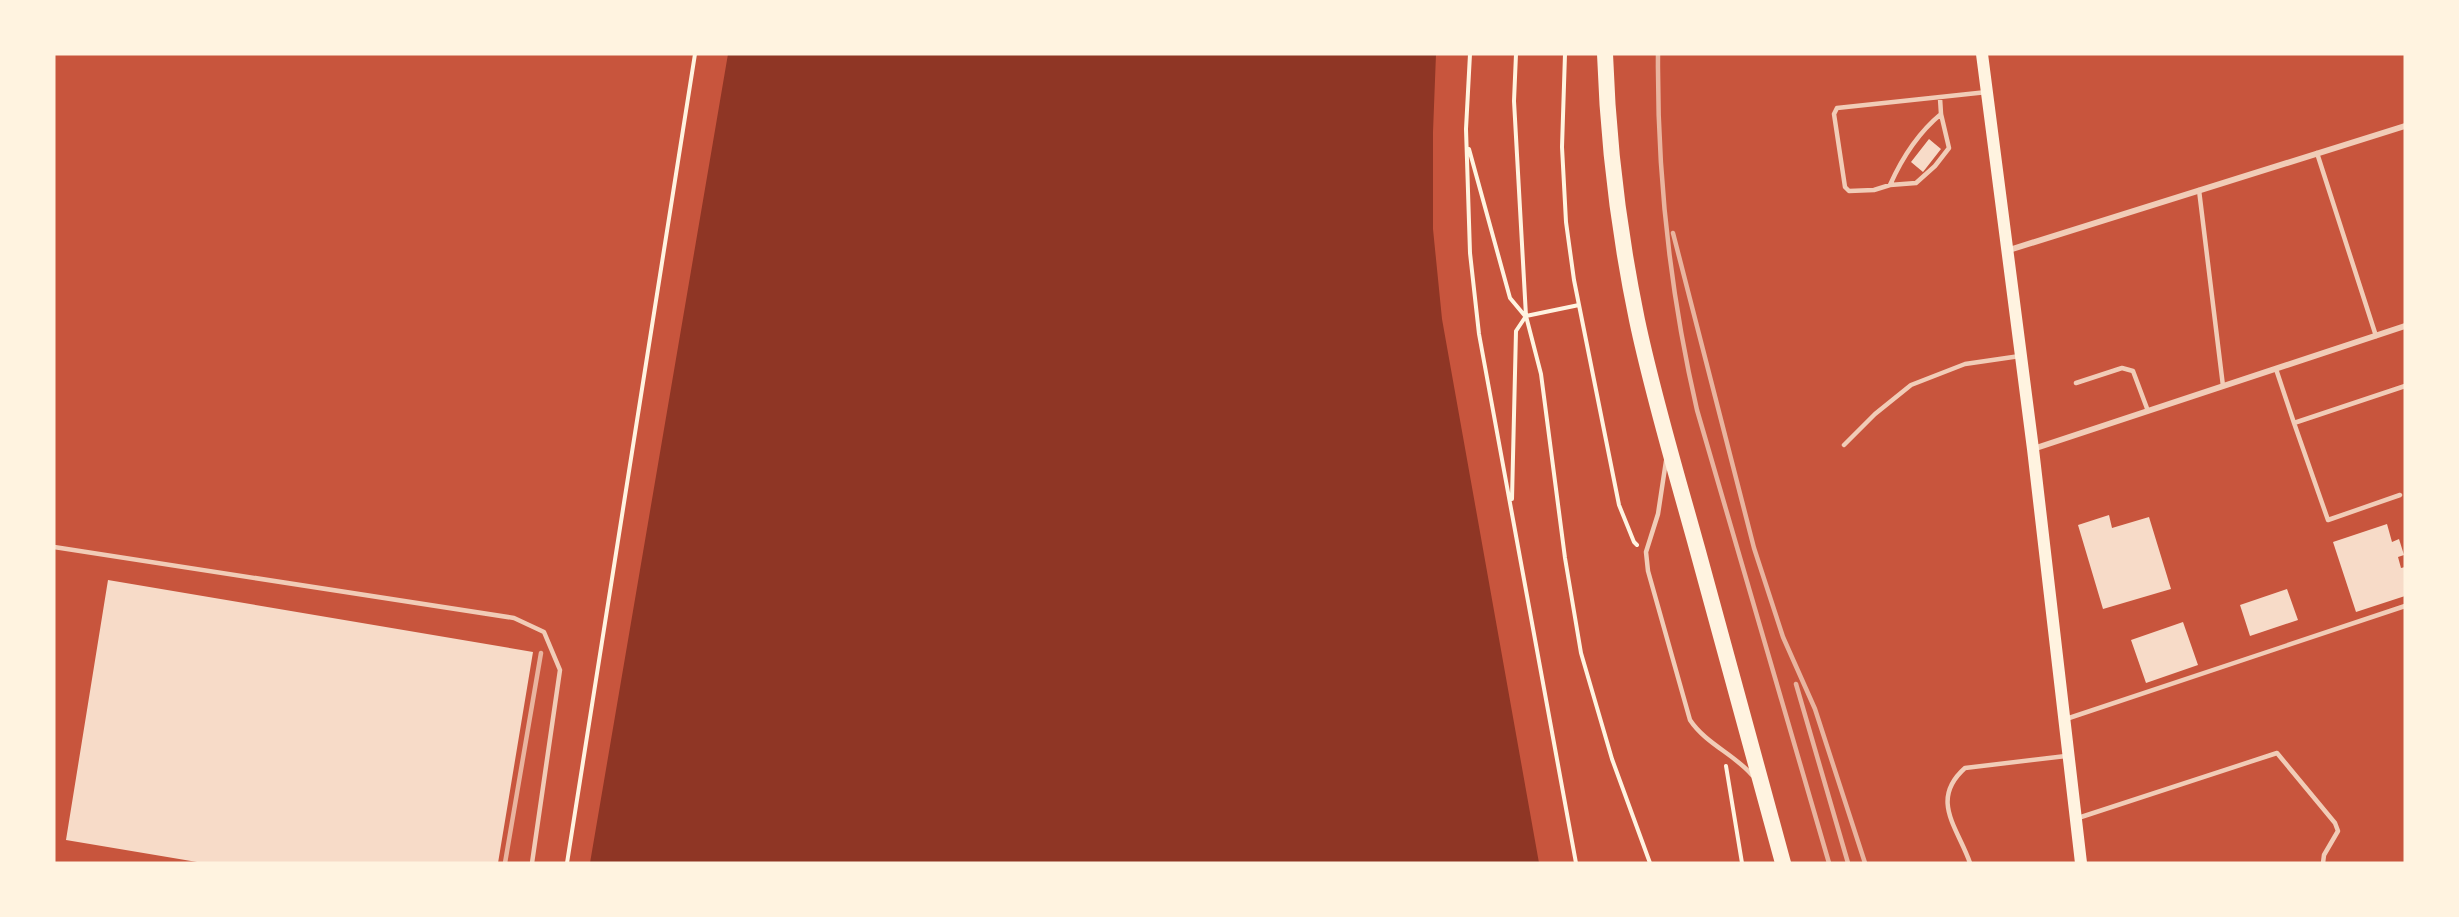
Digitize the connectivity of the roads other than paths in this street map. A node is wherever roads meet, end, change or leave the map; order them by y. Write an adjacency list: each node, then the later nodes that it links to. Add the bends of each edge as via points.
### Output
1 (1605, 54): 20 (highway, via 1626,259)
2 (1982, 54): 3 (main road)
3 (1987, 92): 4 (lane); 10 (main road)
4 (1941, 98): 5 (lane); 8 (lane, via 1837,108 1834,114 1845,187 1849,191 1874,190)
5 (1941, 114): 8 (lane, via 1926,127 1898,166); 8 (lane, via 1949,148 1916,183)
6 (2405, 126): 7 (street)
7 (2318, 153): 9 (street); 12 (lane)
8 (1890, 185)
9 (2199, 190): 10 (street); 16 (lane)
10 (2006, 251): 13 (main road)
11 (2405, 326): 12 (street)
12 (2376, 336): 14 (street)
13 (2020, 356): 21 (lane, via 1965,364 1911,385); 22 (main road)
14 (2276, 369): 16 (street); 19 (lane)
15 (2076, 383): 18 (lane, via 2122,369 2133,371)
16 (2223, 386): 18 (street)
17 (2405, 386): 19 (lane)
18 (2148, 411): 22 (street)
19 (2294, 423): 23 (lane, via 2328,520)
20 (1664, 428): 28 (highway); 28 (lane, via 1664,480 1646,552 1648,571 1690,720 1701,734 1749,771)
21 (1844, 445)
22 (2033, 449): 26 (main road)
23 (2400, 495)
24 (54, 547): 30 (lane, via 514,618 543,632 560,670)
25 (2405, 606): 26 (lane)
26 (2065, 720): 27 (main road)
27 (2069, 756): 29 (main road); 32 (lane, via 1965,768 1952,779 1946,796 1952,825)
28 (1763, 790): 31 (highway)
29 (2076, 819): 33 (main road); 34 (lane, via 2277,753 2336,823 2338,831)
30 (532, 863)
31 (1783, 863)
32 (1970, 863)
33 (2081, 863)
34 (2323, 863)

